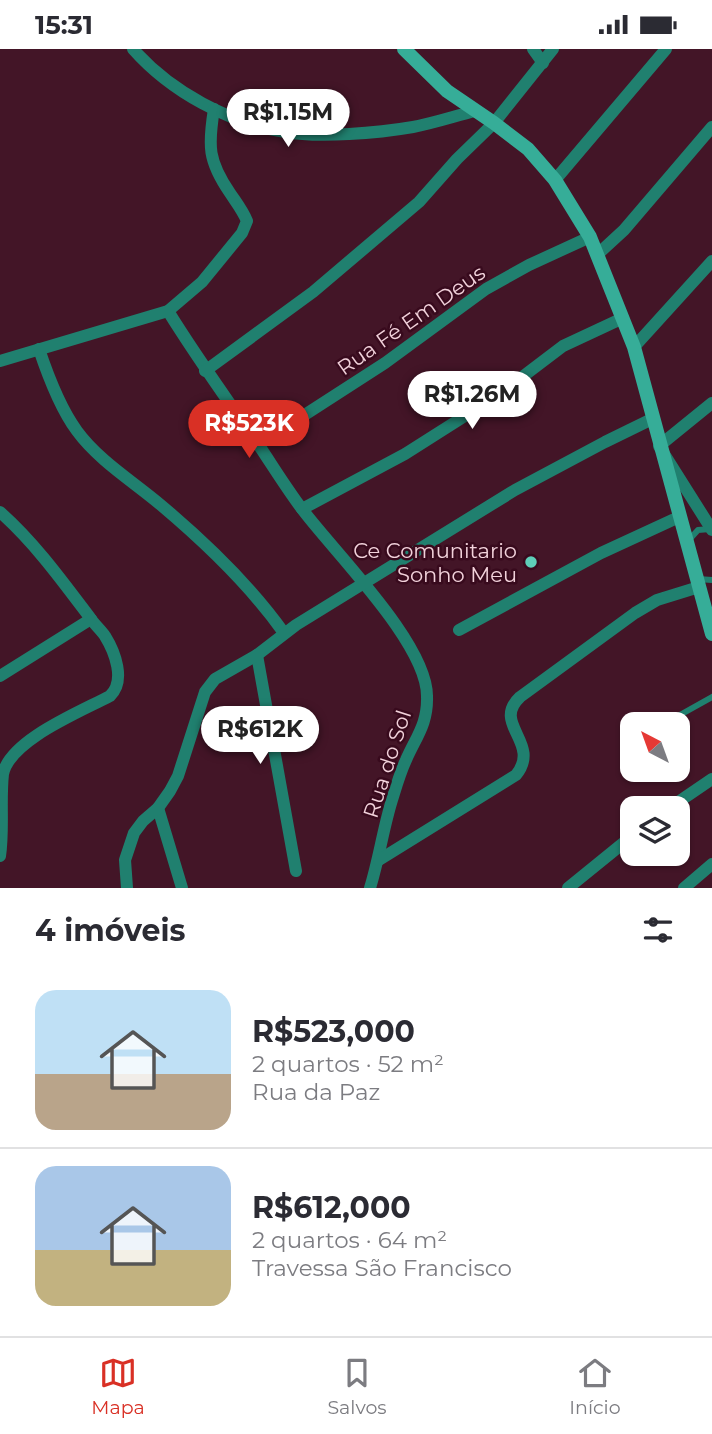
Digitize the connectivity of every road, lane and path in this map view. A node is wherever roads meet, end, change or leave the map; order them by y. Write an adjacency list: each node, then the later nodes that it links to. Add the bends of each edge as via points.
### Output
1 (134, 49): 7 (street, via 174,88)
2 (404, 49): 8 (main road)
3 (533, 49): 6 (street)
4 (553, 49): 6 (street)
5 (666, 49): 11 (street)
6 (543, 63): 9 (street)
7 (214, 109): 8 (street, via 285,132 320,134 413,127); 15 (street, via 210,154 216,174 246,218 246,225 202,282)
8 (475, 111): 9 (main road)
9 (494, 123): 11 (main road, via 528,149); 20 (street, via 419,202 313,292)
10 (712, 127): 13 (street)
11 (555, 180): 12 (main road)
12 (590, 237): 13 (main road); 23 (street, Rua Fé Em Deus, via 486,289 385,363)
13 (598, 254): 16 (main road)
14 (712, 261): 17 (street)
15 (168, 311): 18 (street); 20 (street, Rua do Sol)
16 (624, 318): 17 (main road); 25 (street, via 563,346 405,454)
17 (634, 348): 22 (main road)
18 (38, 349): 19 (street); 35 (street, via 78,432 236,574)
19 (0, 361)
20 (205, 371): 23 (street, Rua do Sol)
21 (712, 403): 24 (street)
22 (652, 419): 24 (main road); 31 (street, via 515,490)
23 (258, 445): 25 (street, Rua do Sol)
24 (659, 446): 27 (main road); 28 (street)
25 (302, 509): 31 (street, Rua do Sol)
26 (0, 512): 33 (street)
27 (679, 517): 29 (main road); 34 (street, via 601,553)
28 (712, 530): 29 (lane, via 698,530)
29 (687, 545): 32 (main road)
30 (712, 580): 32 (lane)
31 (365, 583): 35 (street); 46 (street, Rua do Sol, via 414,655 425,677 427,695 420,735 390,804)
32 (697, 583): 36 (main road); 46 (street, via 635,613 514,703 513,729 525,755 516,775)
33 (91, 619): 38 (street); 45 (street, via 105,636 116,662 117,690 32,738 7,761)
34 (459, 630)
35 (284, 633): 37 (street)
36 (712, 634)
37 (257, 655): 43 (street, via 215,679 205,692 178,776); 48 (street)
38 (0, 676)
39 (712, 697): 40 (lane)
40 (685, 712)
41 (712, 779): 42 (street)
42 (687, 796)
43 (158, 808): 49 (street, via 134,833 125,872); 50 (street)
44 (620, 846): 52 (street)
45 (0, 856)
46 (379, 860): 51 (street, Rua do Sol)
47 (712, 865): 53 (street)
48 (296, 871)
49 (127, 888)
50 (182, 888)
51 (370, 888)
52 (568, 888)
53 (684, 888)

